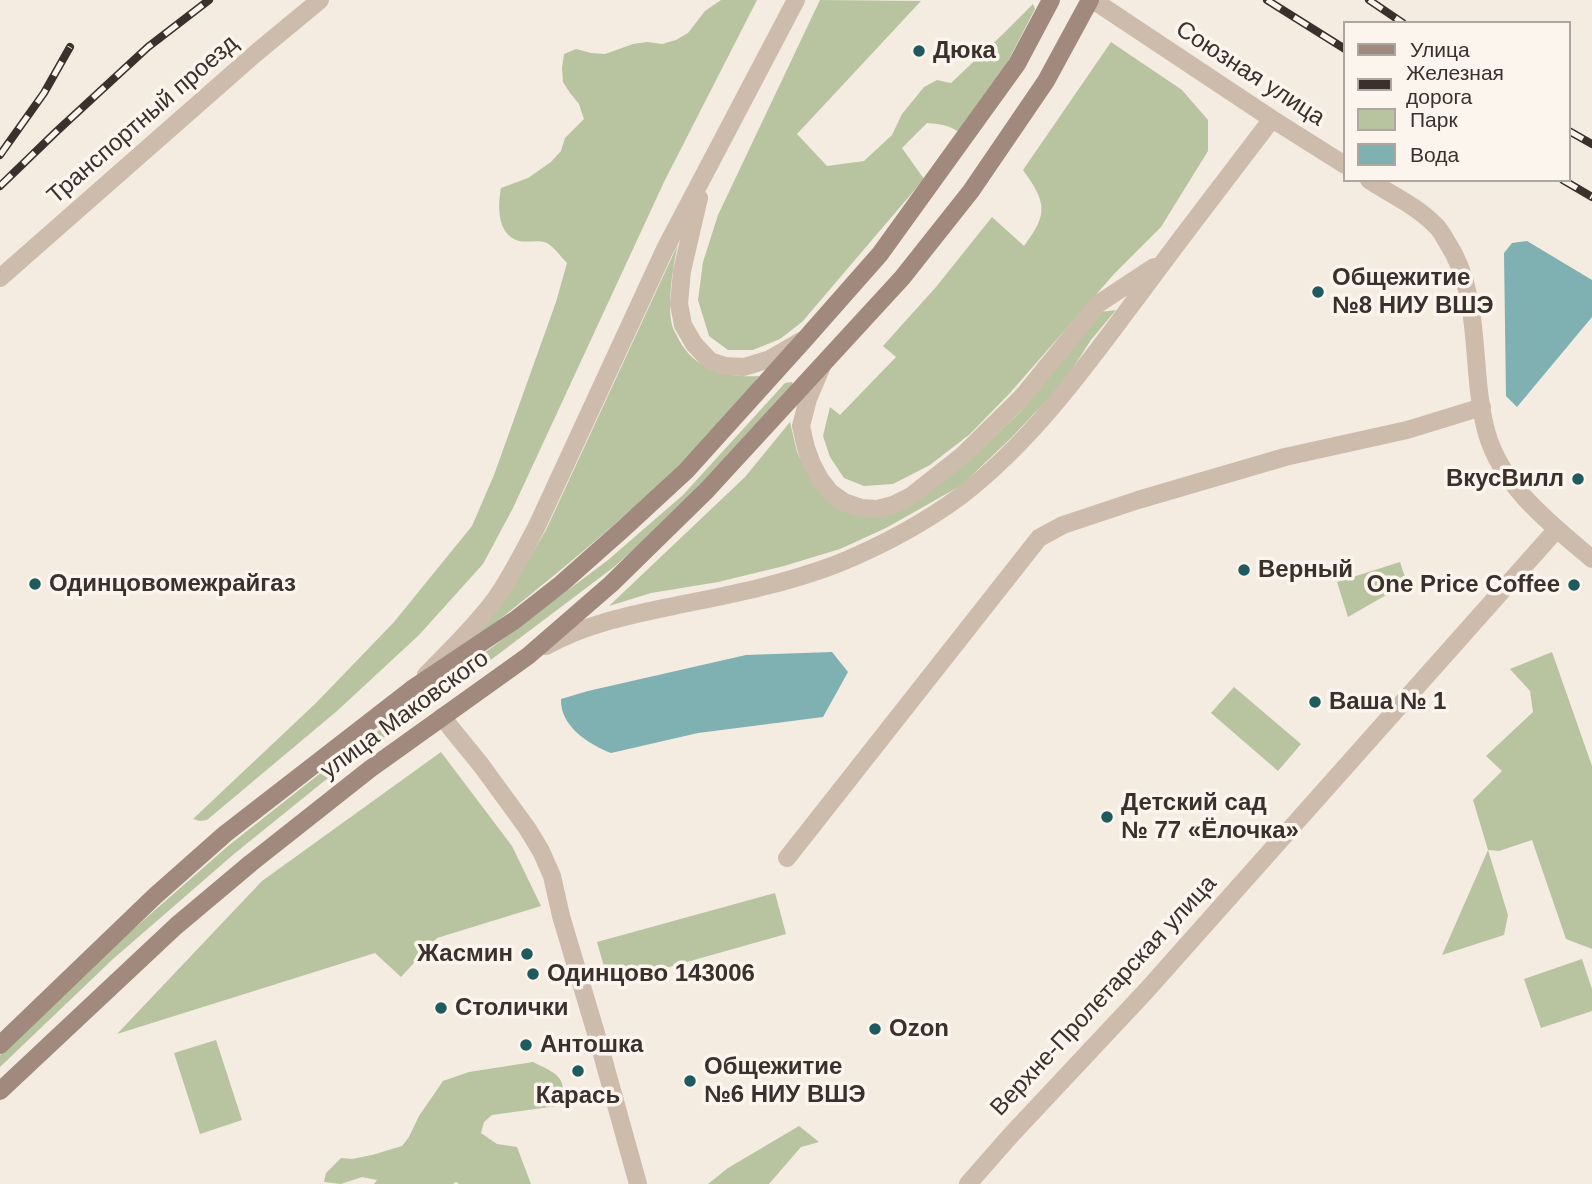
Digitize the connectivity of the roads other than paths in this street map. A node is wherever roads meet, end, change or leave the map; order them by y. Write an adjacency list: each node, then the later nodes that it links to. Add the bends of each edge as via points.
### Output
1 (320, 0): 10 (street, Транспортный проезд)
2 (796, 0): 7 (street)
3 (1051, 0): 11 (main road, улица Маковского, via 1017,64 880,254)
4 (1091, 0): 5 (street, Союзная улица); 12 (main road, улица Маковского, via 1046,81 971,191 902,278)
5 (1272, 119): 6 (street, Союзная улица); 9 (street)
6 (1344, 164)
7 (702, 180): 11 (street, via 679,304 683,325 694,344 710,361 744,367); 17 (street, via 518,562 473,626)
8 (1372, 182): 13 (street, via 1436,225 1452,250 1467,285)
9 (1166, 259): 12 (street, via 1098,304 1022,397 963,455 892,505 877,509 844,502 830,492 812,464 801,426); 16 (street, via 1068,387 998,464 896,537 824,569 594,625)
10 (0, 278)
11 (806, 338): 17 (main road, улица Маковского, via 686,471 623,529 515,620)
12 (824, 362): 16 (main road, улица Маковского, via 707,490 611,584)
13 (1482, 407): 14 (street, via 1496,456 1518,491); 19 (street, via 1152,496 1063,525 1039,538)
14 (1557, 529): 15 (street); 23 (street, Верхне-Пролетарская улица)
15 (1592, 559)
16 (528, 656): 18 (main road, улица Маковского)
17 (412, 689): 20 (main road, улица Маковского, via 225,834)
18 (442, 717): 21 (main road, улица Маковского, via 370,769 176,926); 22 (street, via 527,828 552,876)
19 (787, 858)
20 (0, 1045)
21 (0, 1091)
22 (638, 1184)
23 (968, 1184)

